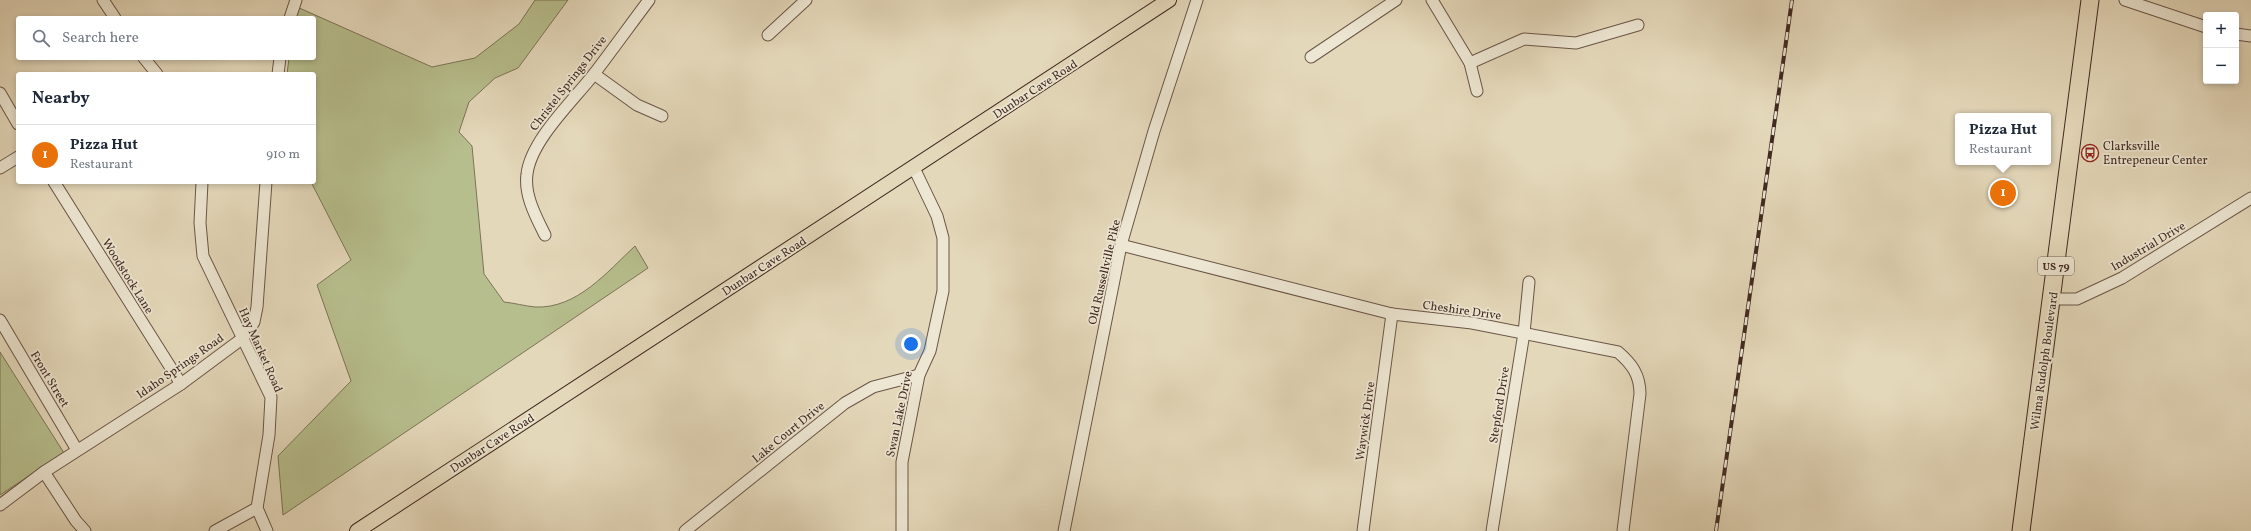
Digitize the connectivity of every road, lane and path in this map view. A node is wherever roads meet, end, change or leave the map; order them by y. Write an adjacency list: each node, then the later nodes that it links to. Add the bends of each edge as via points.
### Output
1 (103, 0): 11 (street)
2 (296, 0): 12 (street)
3 (649, 0): 24 (street, Christel Springs Drive)
4 (806, 0): 16 (street)
5 (1169, 0): 31 (main road, Dunbar Cave Road)
6 (1197, 0): 37 (street, Old Russellville Pike, via 1154,130)
7 (1396, 0): 18 (street)
8 (1432, 0): 21 (street)
9 (2090, 0): 39 (highway, Wilma Rudolph Boulevard / US 79)
10 (2125, 0): 14 (street)
11 (114, 16)
12 (291, 16)
13 (1638, 25): 21 (street, via 1576,42 1524,39)
14 (2203, 26)
15 (2239, 34): 17 (street)
16 (768, 35)
17 (2251, 36)
18 (1311, 56)
19 (146, 60): 22 (street)
20 (280, 60): 23 (street)
21 (1470, 63): 25 (street)
22 (155, 72)
23 (278, 72)
24 (594, 74): 27 (street, via 637,105); 36 (street, Christel Springs Drive, via 539,141 526,175 533,212)
25 (1477, 91)
26 (0, 93): 28 (street)
27 (662, 116)
28 (16, 121)
29 (16, 159): 30 (street)
30 (0, 168)
31 (914, 168): 44 (street, Swan Lake Drive, via 938,216 943,238 942,298 930,351); 53 (main road, Dunbar Cave Road)
32 (55, 184): 45 (street, Woodstock Lane)
33 (202, 184): 43 (street, Hay Market Road, via 200,223 203,256)
34 (266, 184): 43 (street, Idaho Springs Road, via 257,307 254,322)
35 (2251, 198): 39 (street, Industrial Drive, via 2122,278 2077,299)
36 (546, 235)
37 (1121, 245): 40 (street, Cheshire Drive); 56 (street, Old Russellville Pike)
38 (1529, 282): 42 (street, Stepford Drive)
39 (2052, 299): 60 (highway, Wilma Rudolph Boulevard / US 79)
40 (1392, 314): 42 (street, Cheshire Drive, via 1472,323); 57 (street, Waywick Drive)
41 (0, 320): 46 (street, Front Street)
42 (1524, 333): 58 (street, Stepford Drive); 59 (street, Cheshire Drive, via 1618,352 1632,364 1640,382 1640,394)
43 (243, 338): 45 (street, Idaho Springs Road); 49 (street, Hay Market Road, via 270,397 269,435)
44 (918, 375): 54 (street, Lake Court Drive, via 873,387 845,403); 55 (street, Swan Lake Drive, via 902,462)
45 (181, 384): 46 (street, Idaho Springs Road)
46 (78, 450): 47 (street, Idaho Springs Road)
47 (44, 472): 48 (street, Idaho Springs Road); 50 (street)
48 (0, 505)
49 (257, 508): 51 (street); 52 (street)
50 (85, 531)
51 (215, 531)
52 (267, 531)
53 (357, 531)
54 (684, 531)
55 (902, 531)
56 (1064, 531)
57 (1362, 531)
58 (1492, 531)
59 (1623, 531)
60 (2021, 531)

